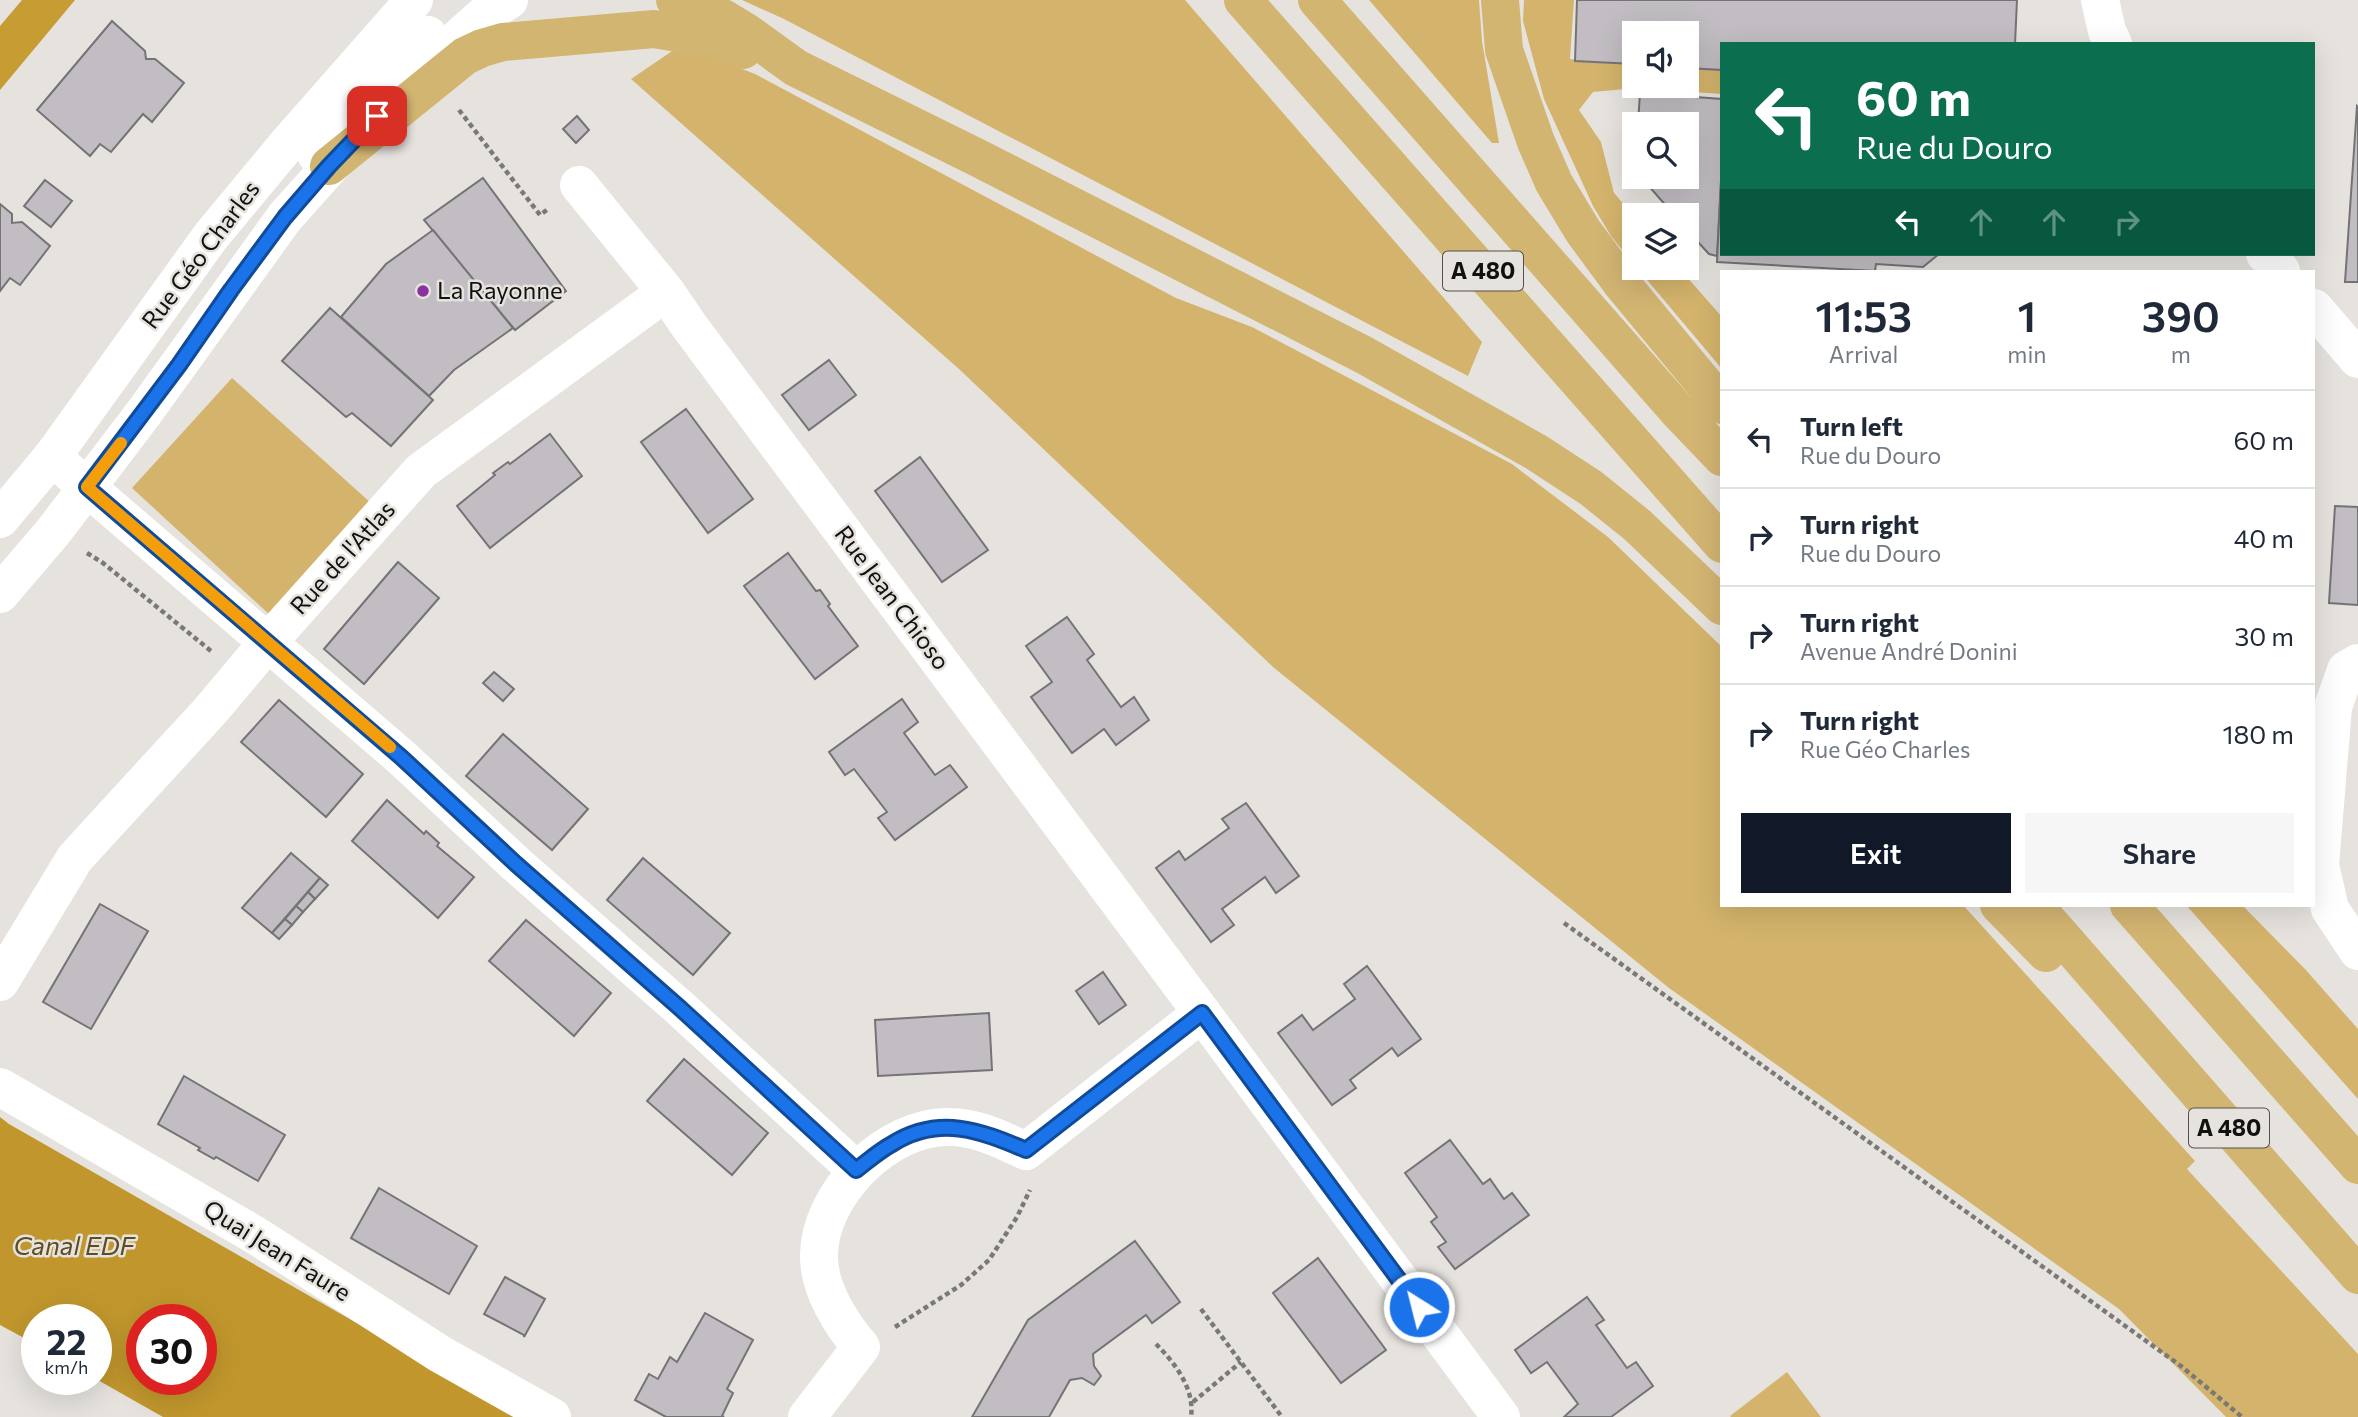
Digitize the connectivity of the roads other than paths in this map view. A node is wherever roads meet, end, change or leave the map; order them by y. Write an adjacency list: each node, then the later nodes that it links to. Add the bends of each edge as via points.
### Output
1 (414, 0): 20 (street, Rue Géo Charles, via 211,236)
2 (465, 0): 20 (street, via 356,107 274,202 130,403)
3 (509, 0): 11 (street, Rue Géo Charles, via 426,65)
4 (675, 0): 10 (highway, via 723,18)
5 (1243, 0): 22 (highway, A 480)
6 (1317, 0): 19 (highway, A 480)
7 (1500, 0): 18 (highway, via 1504,50 1554,183 1622,285)
8 (2100, 0): 9 (street)
9 (2112, 42)
10 (796, 68): 11 (highway, via 678,31 654,29 503,42 465,56); 25 (highway, via 1364,355 1515,440 1591,488)
11 (329, 166): 20 (street, Rue Géo Charles, via 285,217 179,365)
12 (579, 185): 15 (street, Rue Jean Chioso)
13 (2267, 256): 14 (street)
14 (2280, 270)
15 (666, 292): 26 (street, Rue de l'Atlas, via 421,471); 35 (street, Rue Jean Chioso)
16 (2315, 309): 17 (street)
17 (2358, 359)
18 (1720, 403)
19 (1720, 455)
20 (71, 473): 21 (street, Rue Géo Charles); 23 (street); 24 (street, Rue Géo Charles, via 53,531); 26 (street)
21 (0, 519)
22 (1720, 542)
23 (0, 567)
24 (0, 594)
25 (1720, 604)
26 (269, 641): 33 (street, Rue de l'Atlas, via 75,858); 38 (street)
27 (2358, 663): 28 (street, via 2347,670 2333,707)
28 (2319, 885): 32 (street)
29 (2001, 907): 34 (highway, via 2042,951)
30 (2036, 907): 34 (highway, A 480)
31 (2131, 907): 37 (highway, A 480)
32 (2358, 951)
33 (0, 982)
34 (2101, 982): 39 (highway, A 480)
35 (1202, 1013): 38 (street, via 1026,1150 975,1130 949,1126 892,1143); 42 (street, Rue Jean Chioso)
36 (0, 1087): 40 (street, Quai Jean Faure, via 255,1235 440,1354)
37 (2358, 1166)
38 (856, 1170): 41 (street, via 831,1207 822,1230 819,1259 834,1308 861,1347)
39 (2358, 1275)
40 (552, 1417)
41 (807, 1417)
42 (1500, 1417)

